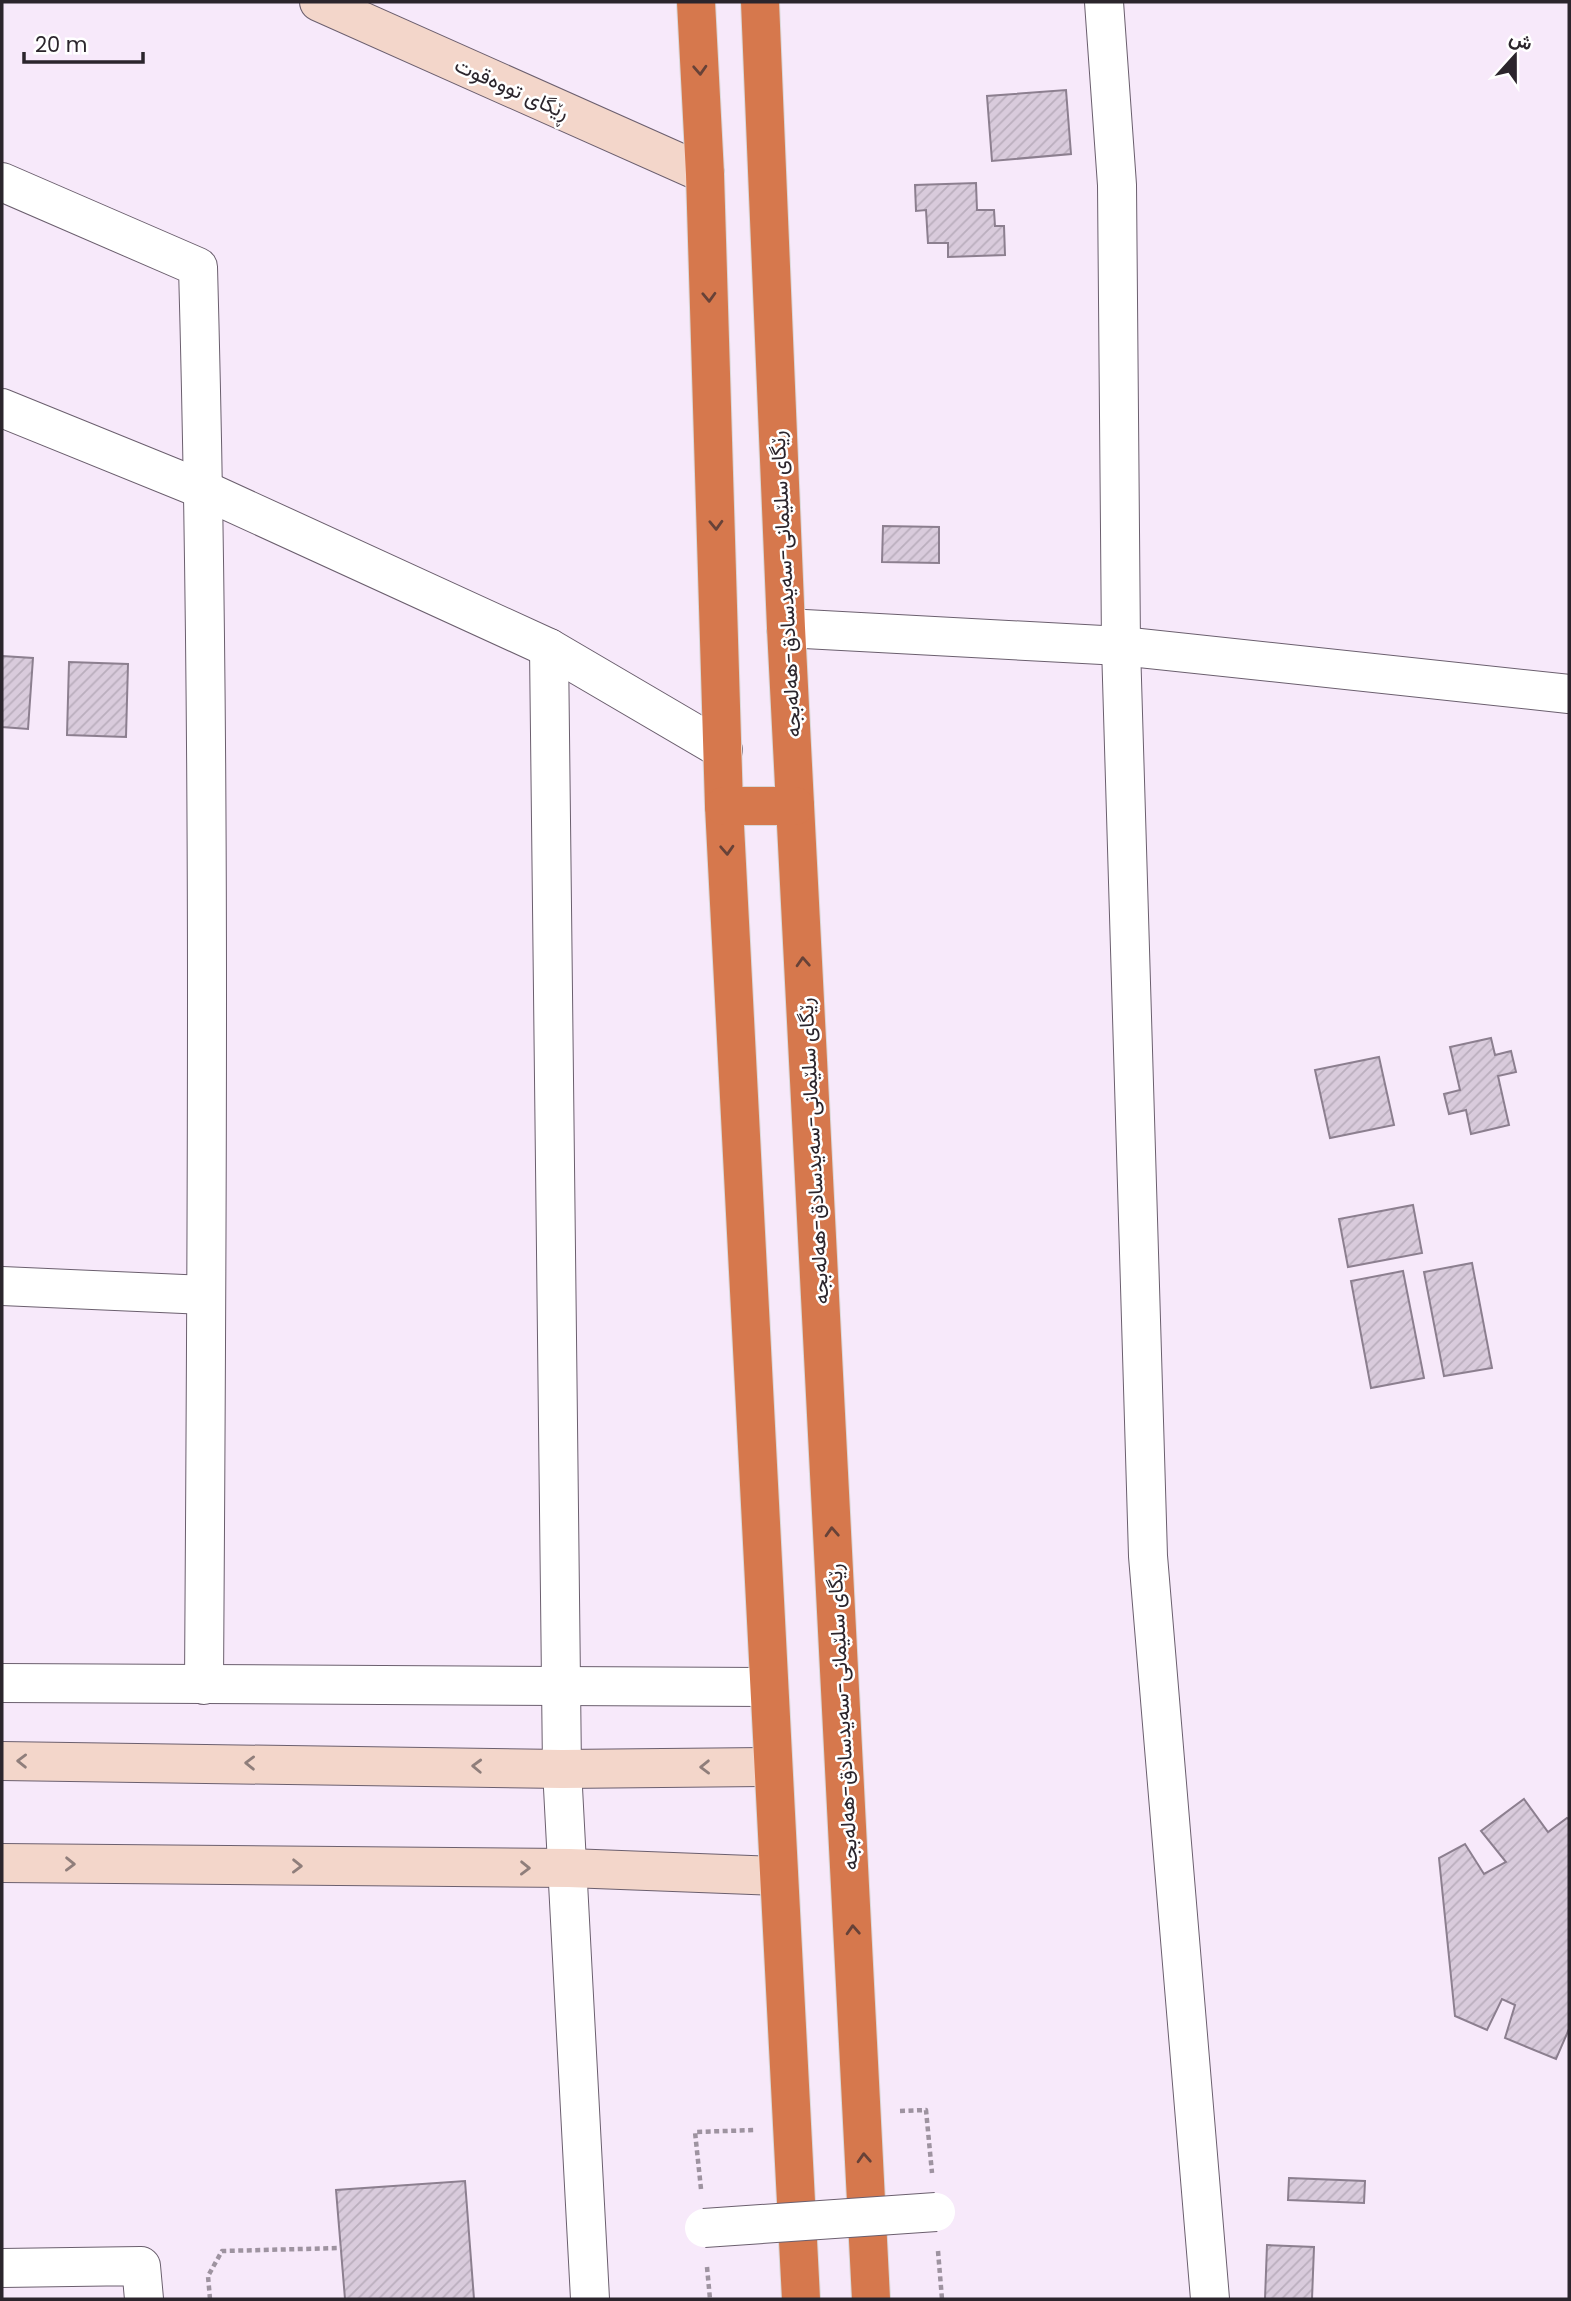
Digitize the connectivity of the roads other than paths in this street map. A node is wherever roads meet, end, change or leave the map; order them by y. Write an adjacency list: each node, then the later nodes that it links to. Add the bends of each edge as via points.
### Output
1 (319, 2): 5 (street, ڕێگای تووەقوت)
2 (696, 2): 5 (highway, one-way to 5)
3 (760, 2): 9 (highway, رێگای سلێمانی-سەیدسادق-هەلەبجە)
4 (1104, 2): 10 (street, via 1117,185)
5 (705, 174): 13 (highway, one-way to 13)
6 (2, 182): 8 (street, via 198,267)
7 (2, 408): 8 (street)
8 (204, 490): 11 (street); 17 (street)
9 (786, 628): 10 (street); 15 (highway, رێگای سلێمانی-سەیدسادق-هەلەبجە)
10 (1121, 646): 12 (street); 35 (street, via 1148,1556)
11 (549, 648): 13 (street); 20 (street)
12 (1569, 694)
13 (723, 750): 14 (highway)
14 (724, 806): 15 (highway); 21 (highway, one-way to 21)
15 (795, 806): 34 (highway, رێگای سلێمانی-سەیدسادق-هەلەبجە, one-way to 15)
16 (2, 1286): 17 (street)
17 (206, 1295): 19 (street)
18 (2, 1683): 19 (street)
19 (204, 1685): 20 (street)
20 (561, 1686): 21 (street); 24 (street)
21 (769, 1687): 23 (highway)
22 (2, 1760): 24 (street, one-way to 22)
23 (773, 1767): 24 (street, one-way to 24); 27 (highway)
24 (562, 1769): 26 (street)
25 (2, 1863): 26 (street, one-way to 26)
26 (569, 1868): 27 (street); 32 (street)
27 (779, 1876): 33 (highway)
28 (935, 2212): 29 (street, bridge)
29 (704, 2228)
30 (2, 2269): 31 (street, via 141,2266)
31 (144, 2299)
32 (590, 2299)
33 (801, 2299)
34 (871, 2299)
35 (1210, 2299)

